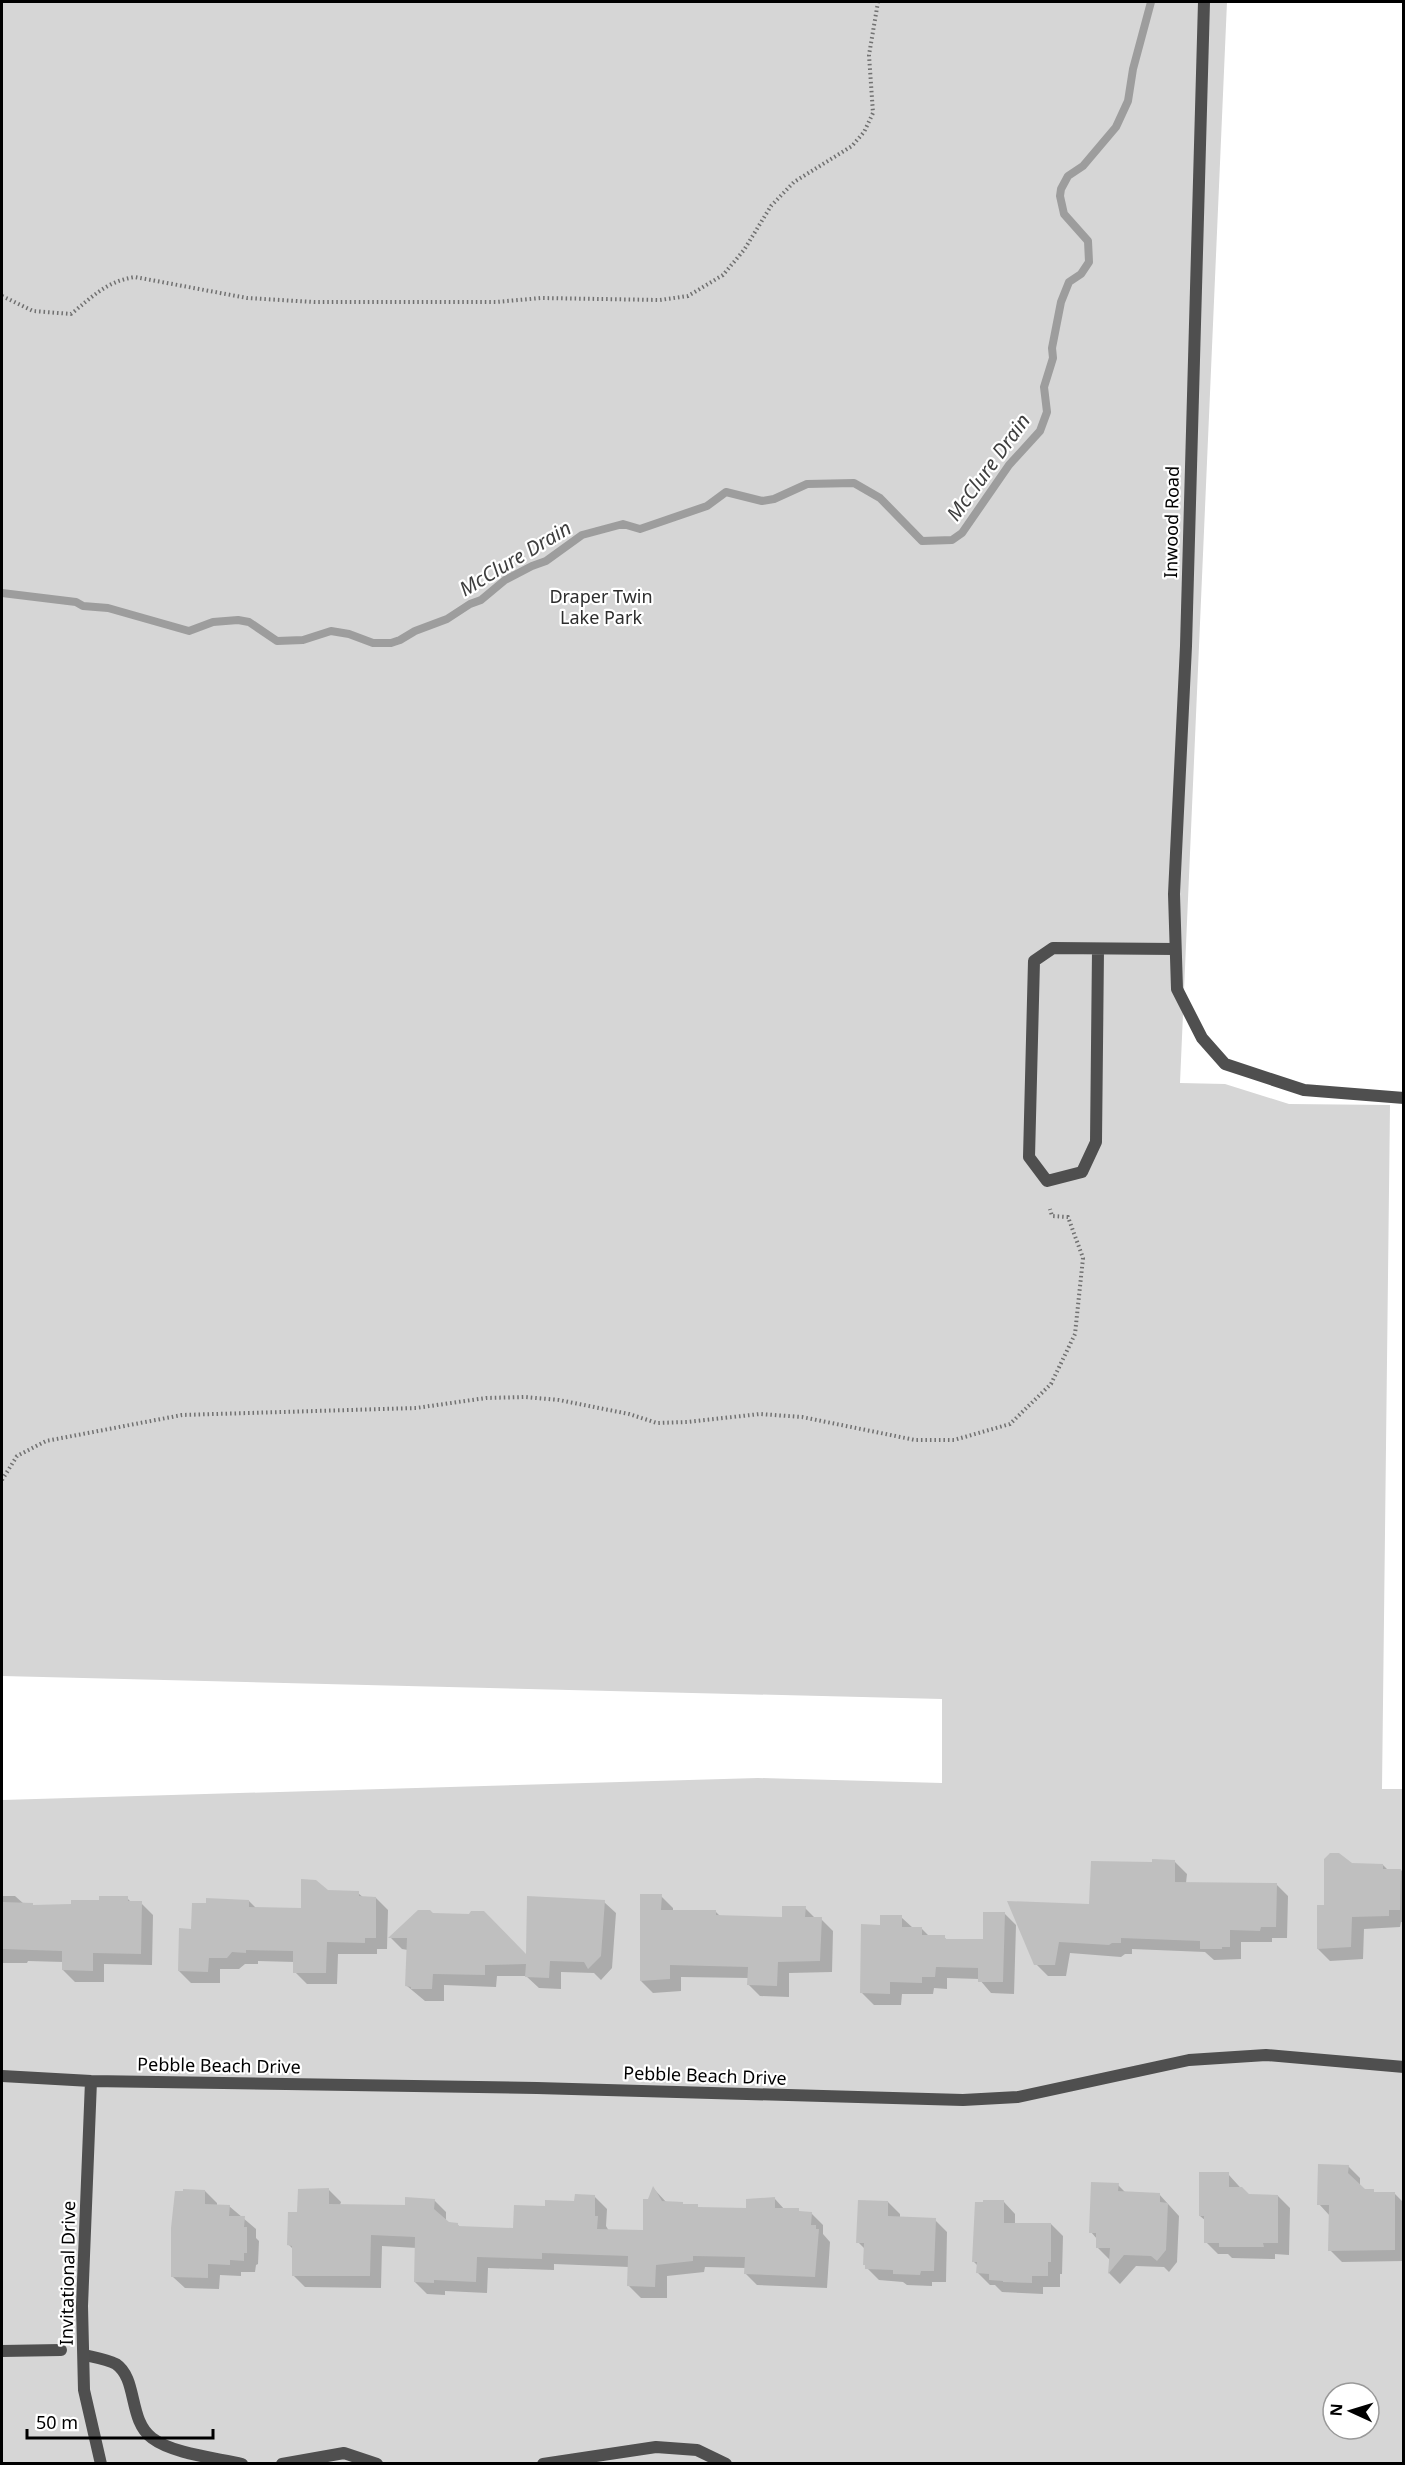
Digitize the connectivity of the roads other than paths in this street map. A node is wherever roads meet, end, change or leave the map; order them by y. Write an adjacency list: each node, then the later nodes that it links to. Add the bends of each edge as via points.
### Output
1 (1204, 2): 2 (street, Inwood Road)
2 (1175, 949): 3 (street); 4 (street, Inwood Road, via 1177,989 1202,1038 1225,1064 1304,1090)
3 (1098, 950): 3 (street, via 1053,948 1034,961 1029,1157 1047,1181 1082,1172 1096,1142)
4 (1404, 1098)
5 (1404, 2067): 7 (street, Pebble Beach Drive, via 1266,2055 1189,2060 1018,2097 963,2100)
6 (2, 2076): 7 (street, Pebble Beach Drive)
7 (92, 2081): 11 (street, Invitational Drive, via 82,2306 84,2390)
8 (61, 2350): 9 (street)
9 (2, 2351)
10 (89, 2356): 12 (street, via 111,2362 123,2371 140,2424 153,2439 174,2448)
11 (102, 2463)
12 (242, 2463)
13 (282, 2463): 14 (street, via 344,2453)
14 (377, 2463)
15 (543, 2463): 16 (street, via 656,2447 697,2450)
16 (726, 2463)

